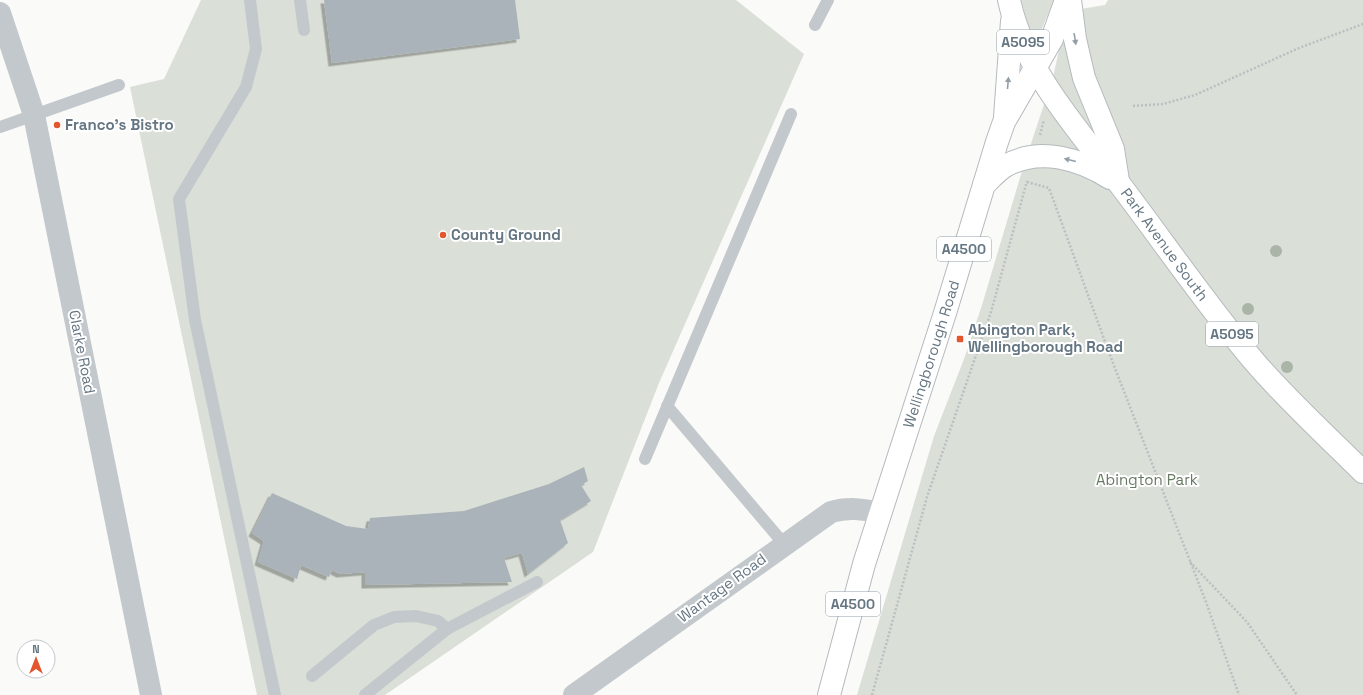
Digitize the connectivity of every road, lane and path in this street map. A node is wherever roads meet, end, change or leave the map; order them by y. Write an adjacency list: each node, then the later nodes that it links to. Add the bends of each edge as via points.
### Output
1 (250, 0): 32 (lane, via 256,49 246,87 180,199 195,320)
2 (300, 0): 10 (lane)
3 (828, 0): 9 (lane)
4 (1066, 0): 11 (main road, Wellingborough Road / A4500, via 1052,39)
5 (1070, 0): 20 (main road, A5095, one-way to 20, via 1084,78 1113,149)
6 (1010, 7): 11 (main road, Park Avenue South / A5095, via 1017,31); 17 (main road, A4500, one-way to 6)
7 (0, 13): 15 (street, Clarke Road)
8 (1363, 24): 13 (path, via 1300,48 1195,95 1163,104)
9 (815, 25)
10 (304, 30)
11 (1036, 69): 17 (main road, Wellingborough Road / A4500); 20 (main road, Park Avenue South / A5095, via 1064,113)
12 (119, 85): 15 (lane)
13 (1133, 106)
14 (791, 114): 22 (lane)
15 (34, 115): 18 (lane); 31 (street, Clarke Road)
16 (1044, 119): 19 (path)
17 (1004, 122): 21 (main road, Wellingborough Road / A4500)
18 (0, 127)
19 (1038, 139)
20 (1118, 182): 21 (main road, A5095, one-way to 21, via 1096,169 1073,160 1031,156 1006,165); 24 (main road, Park Avenue South / A5095, via 1253,360 1284,395)
21 (983, 186): 25 (main road, Wellingborough Road / A4500)
22 (667, 406): 23 (lane); 26 (lane)
23 (645, 459)
24 (1363, 472)
25 (880, 514): 26 (street, Wantage Road, via 862,509 840,509 830,512); 35 (main road, Wellingborough Road / A4500)
26 (784, 544): 34 (street, Wantage Road)
27 (1188, 560): 36 (path, via 1110,358 1049,188 1027,182 991,312 927,498); 37 (path); 38 (path, via 1247,622)
28 (537, 582): 29 (lane)
29 (447, 629): 30 (lane, via 438,621 416,616 394,617 374,625); 33 (lane)
30 (312, 676)
31 (151, 695)
32 (275, 695)
33 (365, 695)
34 (574, 695)
35 (829, 695)
36 (872, 695)
37 (1239, 695)
38 (1297, 695)

